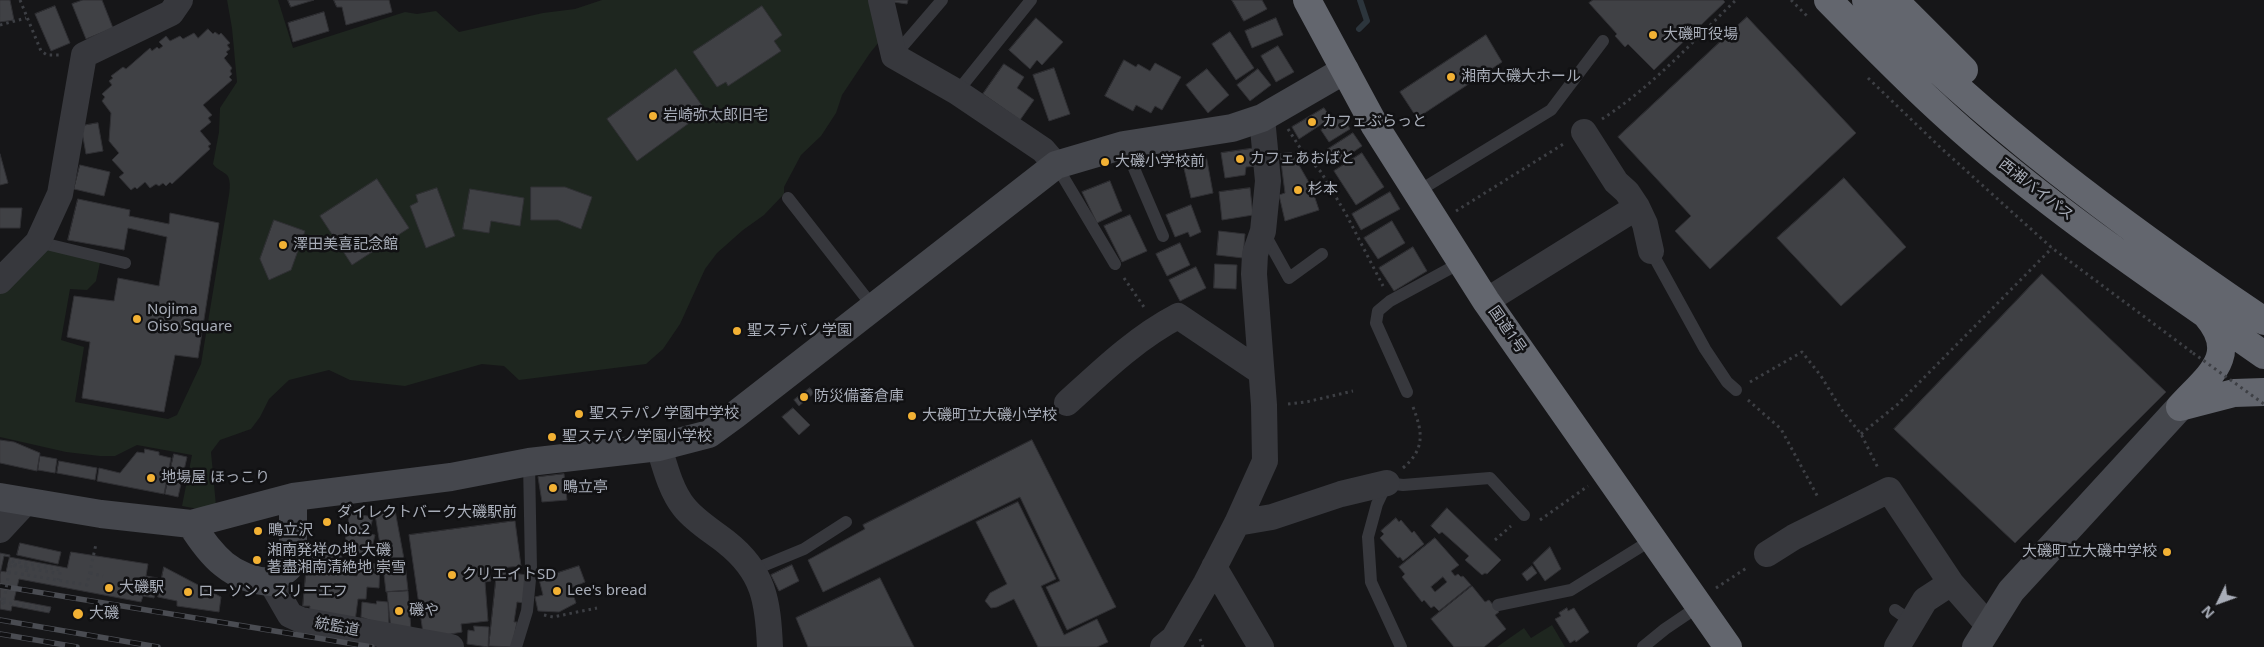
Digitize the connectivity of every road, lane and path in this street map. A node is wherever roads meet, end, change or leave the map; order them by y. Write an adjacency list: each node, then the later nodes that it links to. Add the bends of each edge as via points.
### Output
1 (20, 0): 11 (path)
2 (180, 0): 14 (street, via 171,13)
3 (881, 0): 15 (street)
4 (942, 0): 15 (lane)
5 (1031, 0): 17 (lane)
6 (1307, 0): 16 (highway, 国道1号)
7 (1736, 0): 19 (path, via 1628,101)
8 (1828, 0): 38 (highway, 西湘バイパス, via 1908,81 2005,167)
9 (1866, 0): 39 (highway, 西湘バイパス, via 1922,56 2018,142 2086,196)
10 (1894, 0): 39 (highway, via 1994,97 2129,206)
11 (26, 18): 12 (path); 14 (path, via 43,54)
12 (0, 25)
13 (1603, 42): 22 (lane, via 1551,110)
14 (84, 55): 28 (street, via 63,185)
15 (894, 56): 17 (street)
16 (1345, 70): 18 (street); 22 (highway, 国道1号, via 1375,126)
17 (957, 92): 21 (street, via 1043,150)
18 (1273, 120): 20 (street); 26 (street); 35 (path, via 1321,172)
19 (1584, 132): 24 (street, via 1616,182); 25 (path)
20 (1124, 145): 21 (street); 27 (lane)
21 (1056, 166): 33 (lane); 37 (street)
22 (1417, 192): 25 (highway, 国道1号)
23 (788, 198): 37 (lane)
24 (1637, 207): 29 (street); 36 (street)
25 (1436, 223): 31 (highway, 国道1号)
26 (1263, 231): 30 (lane, via 1289,278); 42 (street, via 1254,261)
27 (1163, 236)
28 (38, 242): 32 (lane); 34 (street)
29 (1651, 251): 44 (lane, via 1705,350)
30 (1322, 254)
31 (1462, 262): 35 (lane); 36 (highway, 国道1号)
32 (125, 263)
33 (1115, 264): 40 (path)
34 (0, 281)
35 (1390, 300): 45 (lane, via 1378,311 1376,323)
36 (1486, 301): 68 (highway, 国道1号)
37 (874, 308): 52 (street, via 709,434)
38 (2204, 313): 41 (highway, 西湘バイパス); 50 (highway, via 2221,336 2221,360)
39 (2257, 316)
40 (1158, 326): 42 (street, via 1178,316); 47 (street, via 1121,354)
41 (2264, 355)
42 (1261, 372): 49 (street)
43 (1353, 390): 49 (path, via 1306,402)
44 (1736, 390): 51 (path, via 1802,352); 63 (path, via 1781,429)
45 (1407, 392): 54 (path, via 1421,441 1415,458)
46 (2264, 392): 50 (highway, via 2234,393)
47 (1067, 403)
48 (2264, 404): 51 (path, bridge, via 2052,248 1898,404)
49 (1264, 405): 57 (street, via 1265,461)
50 (2180, 407): 87 (street, via 2011,591)
51 (1860, 434): 56 (path)
52 (660, 447): 53 (street); 73 (street, via 668,476 683,506 731,546)
53 (529, 462): 59 (street, via 451,477); 86 (lane, via 531,569)
54 (1387, 483): 61 (lane, via 1403,485 1490,478); 62 (street); 93 (lane, via 1368,536 1371,582)
55 (1592, 483): 61 (path, via 1533,525)
56 (1890, 490): 63 (street); 80 (street)
57 (1250, 492): 62 (street, via 1260,498); 65 (street)
58 (0, 497): 60 (street)
59 (293, 497): 66 (street); 79 (street, via 293,554 288,568)
60 (26, 502): 66 (street); 67 (street)
61 (1524, 515)
62 (1272, 517): 65 (street)
63 (1830, 519): 70 (street)
64 (846, 522): 73 (lane, via 804,550)
65 (1237, 523): 72 (street)
66 (191, 524): 79 (street, via 207,550 220,563 254,581)
67 (0, 530)
68 (1653, 539): 81 (highway, 国道1号); 83 (lane, via 1572,590)
69 (96, 544): 75 (path)
70 (1767, 554): 81 (path)
71 (9, 564): 74 (path, bridge); 76 (path, via 27,566); 78 (path, bridge, via 55,571 60,574)
72 (1214, 567): 91 (street, via 1174,638); 92 (street)
73 (753, 570): 90 (street, via 764,592)
74 (10, 572): 76 (path); 82 (path, bridge)
75 (90, 573): 77 (path); 78 (path, via 87,585)
76 (24, 575): 78 (path)
77 (103, 576)
78 (58, 580)
79 (271, 582): 88 (street, 統監道, via 290,615 300,620)
80 (1951, 583): 87 (street); 96 (street, via 1903,616)
81 (1705, 599): 94 (lane); 95 (highway, 国道1号)
82 (2, 601): 85 (path)
83 (1498, 605)
84 (597, 608): 86 (path, via 553,617)
85 (50, 610)
86 (527, 611): 89 (lane)
87 (1982, 636)
88 (451, 647)
89 (516, 647)
90 (770, 647)
91 (1163, 647)
92 (1261, 647)
93 (1401, 647)
94 (1644, 647)
95 (1728, 647)
96 (1897, 647)

